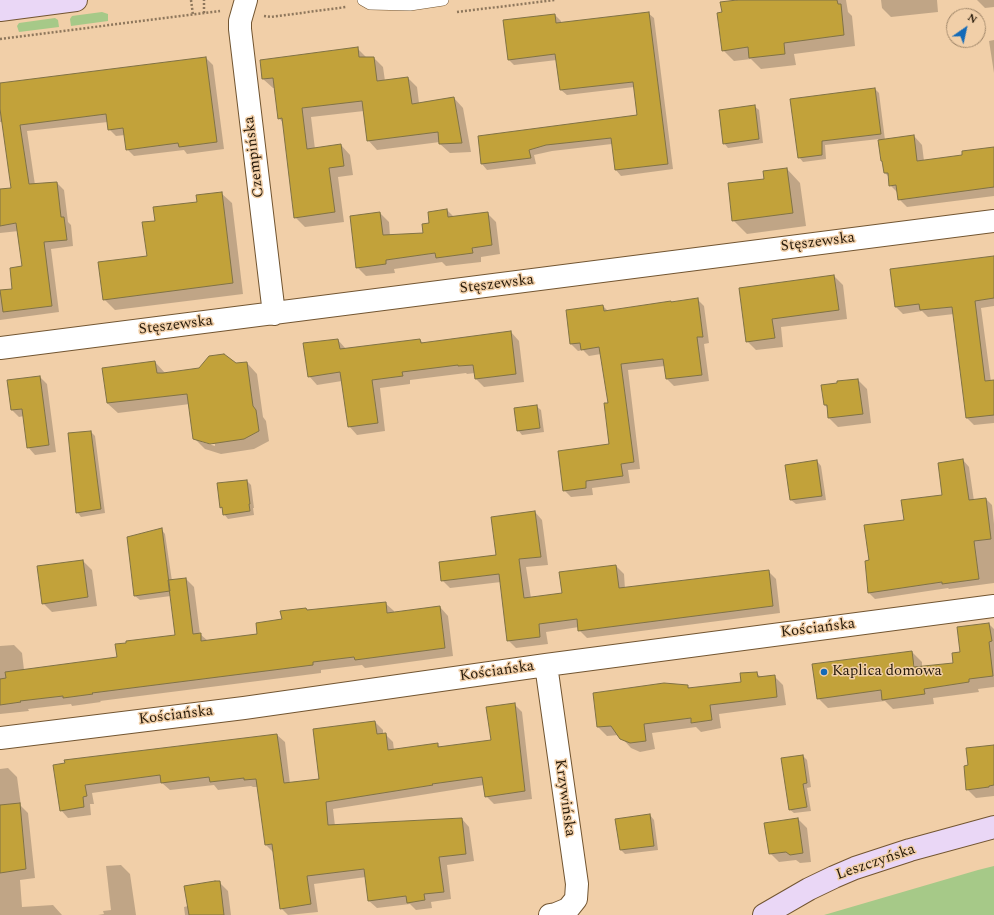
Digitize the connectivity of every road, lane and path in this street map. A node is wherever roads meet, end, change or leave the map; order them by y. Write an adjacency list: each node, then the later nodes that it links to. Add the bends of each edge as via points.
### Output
1 (76, 0): 8 (street)
2 (191, 0): 11 (path)
3 (204, 0): 10 (path)
4 (443, 0): 6 (lane, via 410,5)
5 (555, 0): 9 (path)
6 (367, 2): 7 (path, via 271,17)
7 (244, 6): 10 (path); 14 (street, Czempińska, via 240,29)
8 (0, 10)
9 (456, 12)
10 (204, 13): 11 (path)
11 (193, 15): 12 (path)
12 (0, 39)
13 (994, 221): 14 (street, Stęszewska)
14 (274, 314): 15 (street, Stęszewska)
15 (0, 348)
16 (994, 606): 17 (street, Kościańska)
17 (546, 665): 18 (street, Kościańska, via 244,708); 20 (street, Krzywińska, via 577,884 576,900 568,909)
18 (0, 738)
19 (994, 827): 21 (street, Leszczyńska, via 910,850 834,876)
20 (550, 915)
21 (764, 915)

